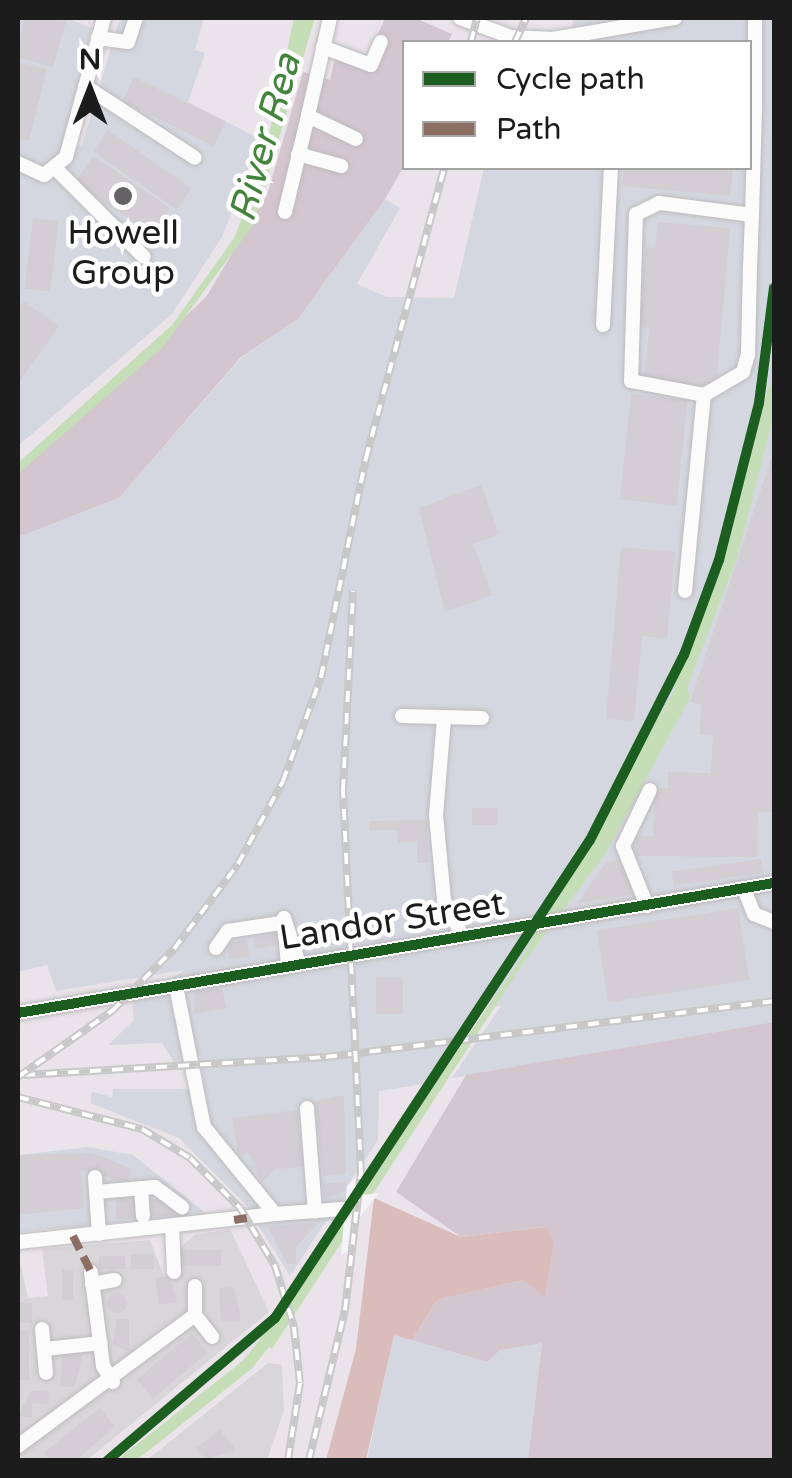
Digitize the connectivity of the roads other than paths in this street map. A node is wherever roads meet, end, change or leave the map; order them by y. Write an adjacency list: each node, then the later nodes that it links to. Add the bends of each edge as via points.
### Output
1 (104, 18): 7 (street)
2 (136, 18): 7 (street, via 128,42)
3 (330, 18): 9 (street)
4 (460, 18): 5 (street, via 511,38 552,39)
5 (674, 18)
6 (755, 18): 10 (street)
7 (98, 38): 11 (street)
8 (381, 42): 9 (street, via 371,65)
9 (323, 47): 12 (street)
10 (752, 69): 21 (street)
11 (85, 86): 15 (street); 17 (street)
12 (308, 116): 13 (street); 14 (street)
13 (356, 139)
14 (298, 154): 18 (street); 20 (street)
15 (195, 158)
16 (18, 163): 17 (street, via 34,174)
17 (61, 163): 22 (street)
18 (340, 166)
19 (611, 170): 23 (street)
20 (285, 212)
21 (752, 215): 24 (street, via 748,354 733,382); 24 (street, via 659,203 632,224 631,381)
22 (144, 256)
23 (603, 325)
24 (704, 395): 25 (street)
25 (685, 591)
26 (402, 716): 27 (street)
27 (444, 718): 28 (street); 34 (street, via 436,815 444,900)
28 (482, 718)
29 (650, 790): 32 (street, via 623,846)
30 (774, 883): 31 (street, Landor Street)
31 (744, 889): 32 (street, Landor Street); 33 (street, via 754,914)
32 (647, 906): 34 (street, Landor Street)
33 (774, 922)
34 (461, 934): 36 (street, Landor Street)
35 (216, 948): 36 (street, via 228,932 292,920)
36 (294, 965): 37 (street, Landor Street)
37 (176, 986): 38 (street, Landor Street); 42 (street, via 204,1127)
38 (18, 1014)
39 (307, 1108): 44 (street)
40 (140, 1188): 41 (street, via 155,1186); 45 (street); 47 (street, via 95,1185)
41 (182, 1207)
42 (269, 1208): 44 (street); 46 (street, via 241,1219)
43 (343, 1209): 44 (street)
44 (315, 1212)
45 (143, 1216)
46 (172, 1226): 47 (street); 49 (street)
47 (100, 1234): 48 (street)
48 (18, 1242)
49 (174, 1272)
50 (114, 1280): 55 (street, via 91,1278)
51 (195, 1286): 52 (street)
52 (195, 1315): 54 (street); 58 (street)
53 (42, 1329): 56 (street)
54 (212, 1337)
55 (101, 1343): 56 (street); 58 (street)
56 (45, 1349): 57 (street)
57 (46, 1374)
58 (113, 1382): 59 (street)
59 (18, 1446)

